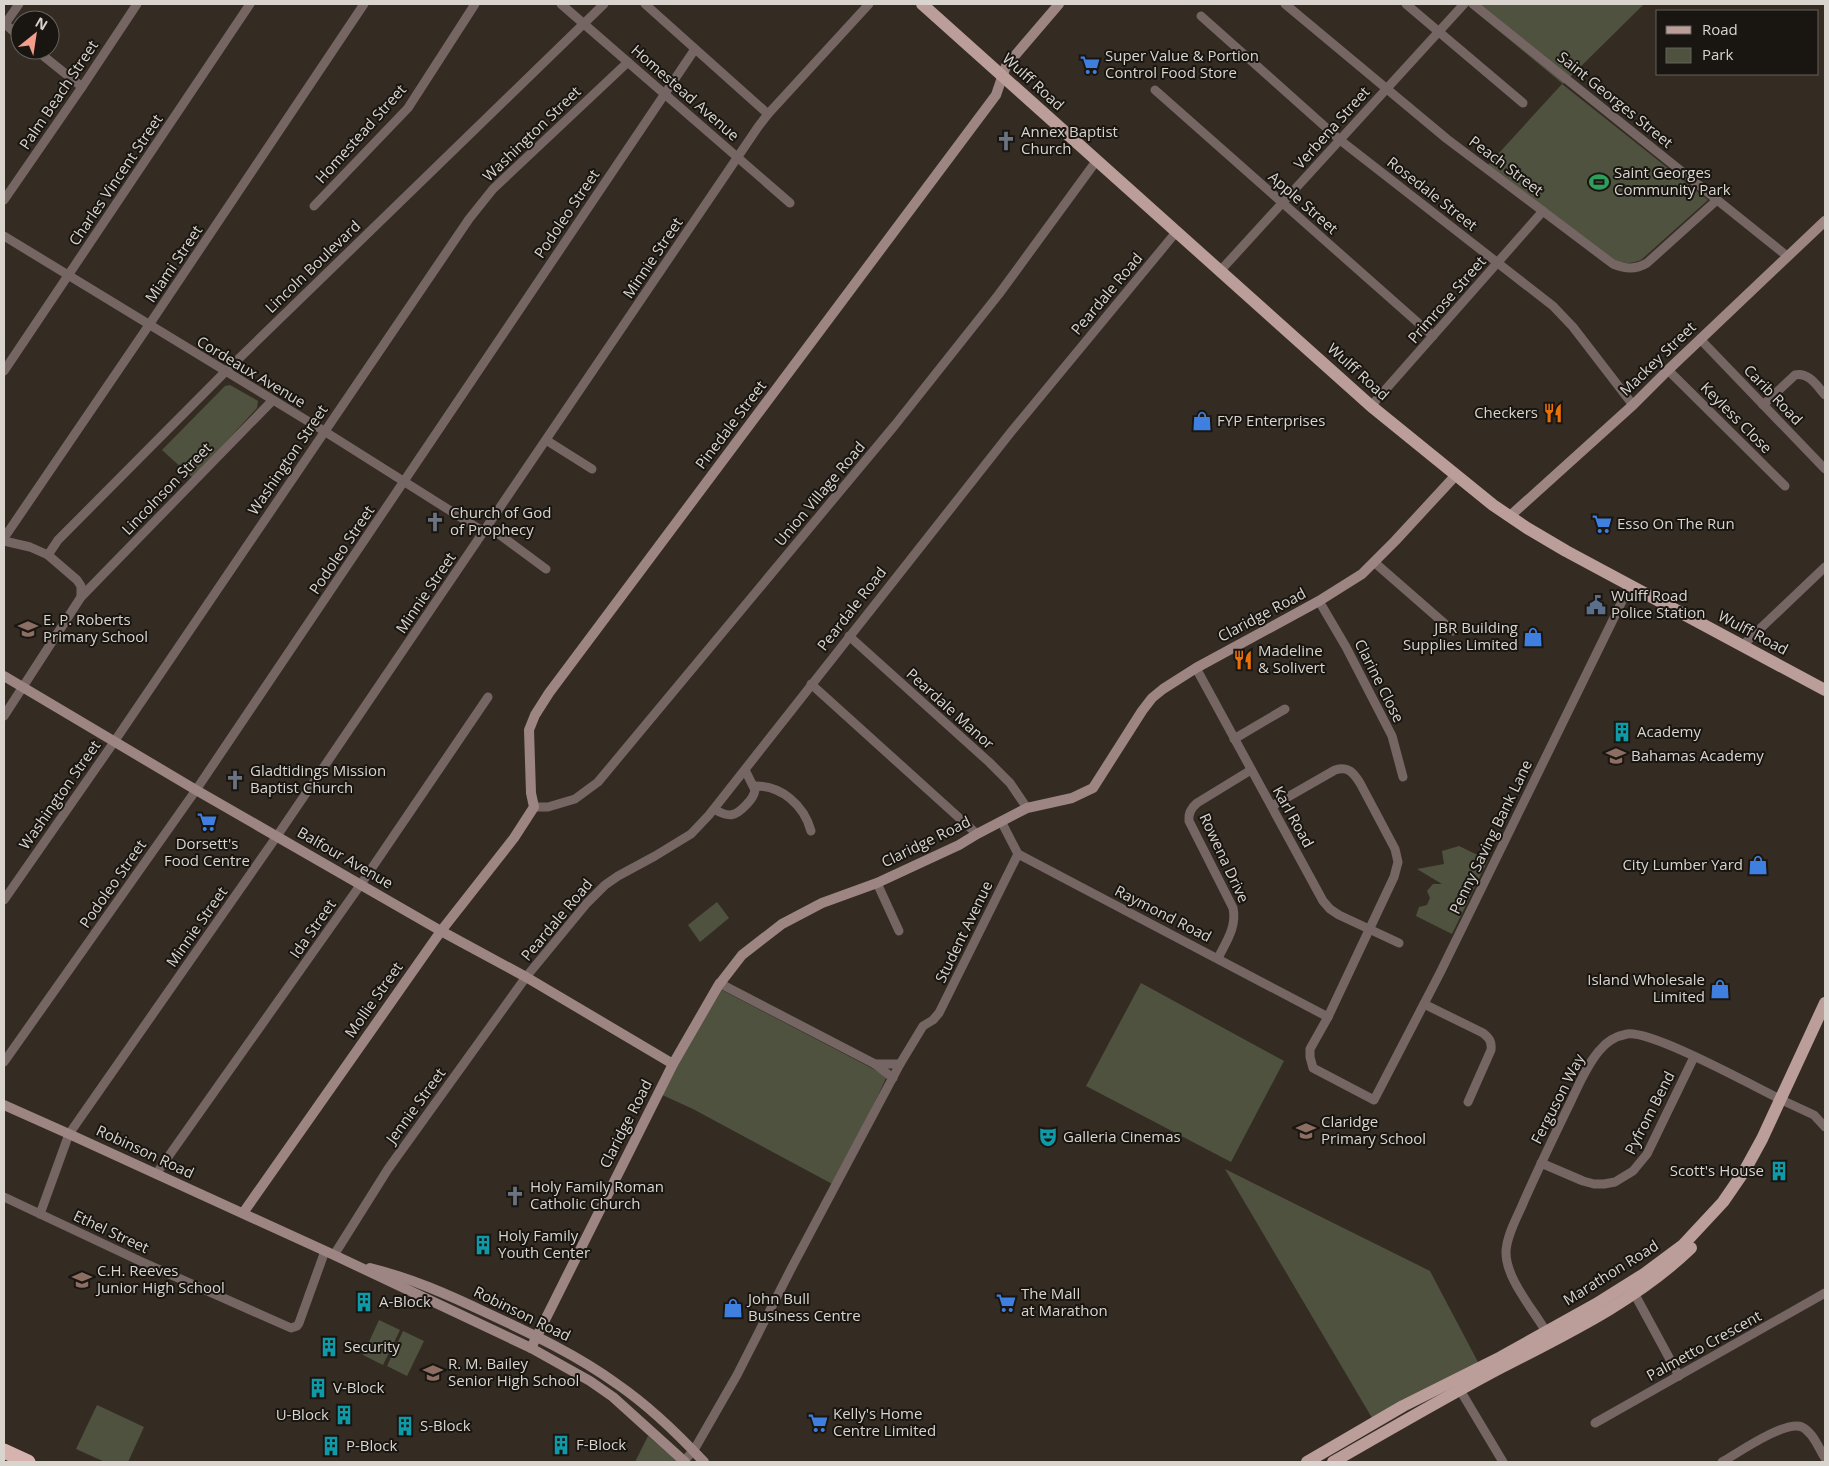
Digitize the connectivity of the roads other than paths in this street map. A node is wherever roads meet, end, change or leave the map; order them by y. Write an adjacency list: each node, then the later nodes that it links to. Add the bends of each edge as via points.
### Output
1 (19, 4): 17 (street)
2 (137, 4): 24 (street, Palm Beach Street)
3 (250, 4): 45 (street, Charles Vincent Street)
4 (364, 4): 46 (street, Miami Street)
5 (475, 4): 37 (street, Homestead Street, via 408,108)
6 (561, 4): 18 (street, Homestead Avenue)
7 (604, 4): 18 (street, Lincoln Boulevard)
8 (645, 4): 20 (street)
9 (869, 4): 29 (street, Minnie Street)
10 (922, 4): 23 (main road, Wulff Road)
11 (1059, 4): 23 (street, Pinedale Street, via 1012,58)
12 (1285, 4): 25 (street, Peach Street)
13 (1406, 4): 19 (street)
14 (1464, 4): 19 (street, Verbena Street)
15 (1473, 4): 34 (street, Saint Georges Street)
16 (1201, 16): 30 (street, Rosedale Street)
17 (4, 24)
18 (583, 24): 22 (street, Homestead Avenue); 51 (street, Lincoln Boulevard)
19 (1438, 32): 25 (street, Verbena Street); 28 (street)
20 (695, 49): 27 (street, Podoleo Street); 29 (street)
21 (48, 60): 24 (street)
22 (628, 62): 27 (street, Homestead Avenue); 57 (street, Washington Street, via 493,189 469,219)
23 (1003, 75): 32 (main road, Wulff Road); 93 (street, Pinedale Street, via 996,95 548,693 529,730)
24 (82, 87): 33 (street, Palm Beach Street)
25 (1386, 89): 30 (street, Verbena Street); 38 (street, Peach Street)
26 (1155, 90): 36 (street, Apple Street)
27 (664, 94): 31 (street, Homestead Avenue); 62 (street, Podoleo Street)
28 (1523, 103)
29 (768, 114): 31 (street, Minnie Street)
30 (1340, 140): 36 (street, Verbena Street); 43 (street, Rosedale Street)
31 (738, 157): 35 (street, Homestead Avenue); 58 (street, Minnie Street)
32 (1096, 160): 40 (main road, Wulff Road); 93 (street, Union Village Road, via 999,294 598,782 575,799)
33 (4, 200)
34 (1717, 200): 38 (street, Peach Street, via 1646,264 1633,269 1606,260); 42 (street, Saint Georges Street)
35 (790, 203)
36 (1282, 203): 44 (street, Verbena Street); 47 (street, Apple Street)
37 (314, 206)
38 (1543, 211): 43 (street, Primrose Street)
39 (1825, 220): 42 (street, Mackey Street)
40 (1176, 231): 44 (main road, Wulff Road); 75 (street, Peardale Road)
41 (4, 236): 45 (street, Cordeaux Avenue)
42 (1787, 256): 48 (street, Mackey Street)
43 (1498, 263): 47 (street, Primrose Street); 54 (street, Rosedale Street, via 1553,306 1573,327)
44 (1221, 270): 56 (main road, Wulff Road)
45 (69, 276): 46 (street, Cordeaux Avenue); 50 (street, Charles Vincent Street)
46 (150, 325): 51 (street, Cordeaux Avenue); 66 (street, Miami Street)
47 (1433, 336): 56 (street, Primrose Street)
48 (1700, 339): 49 (street, Mackey Street); 55 (street, Carib Road)
49 (1668, 370): 54 (street, Mackey Street); 63 (street, Keyless Close)
50 (4, 371)
51 (224, 372): 53 (street, Cordeaux Avenue); 67 (street, Lincoln Boulevard, via 74,522)
52 (1825, 395): 55 (street, via 1802,374 1796,375)
53 (272, 401): 57 (street, Cordeaux Avenue); 72 (street, Lincolnson Street)
54 (1633, 405): 64 (street, Mackey Street)
55 (1763, 405): 60 (street, Carib Road)
56 (1371, 406): 61 (main road, Wulff Road)
57 (324, 431): 62 (street, Cordeaux Avenue); 86 (street, Washington Street)
58 (546, 440): 59 (street); 65 (street, Minnie Street)
59 (592, 469)
60 (1825, 469)
61 (1456, 475): 64 (main road, Wulff Road); 68 (street, Claridge Road)
62 (405, 482): 65 (street, Cordeaux Avenue); 91 (street, Podoleo Street)
63 (1785, 486)
64 (1510, 516): 71 (main road, Wulff Road)
65 (486, 529): 70 (street, Cordeaux Avenue); 99 (street, Minnie Street)
66 (4, 539): 67 (street)
67 (48, 555): 72 (street, via 77,580)
68 (1374, 562): 73 (street, Claridge Road, via 1362,574); 74 (street)
69 (1825, 567): 76 (street)
70 (546, 569)
71 (1630, 585): 76 (main road, Wulff Road); 112 (street, Penny Saving Bank Lane)
72 (81, 596): 80 (street)
73 (1319, 601): 77 (street, Claridge Road); 89 (street, Clarine Close, via 1392,736)
74 (1453, 631)
75 (849, 636): 79 (street, Peardale Road); 94 (street, Peardale Manor, via 990,762)
76 (1742, 645): 81 (main road, Wulff Road)
77 (1196, 668): 85 (street, Karl Road); 94 (street, Claridge Road, via 1152,698 1093,788 1072,798)
78 (4, 676): 80 (street, Balfour Avenue)
79 (811, 684): 87 (street, Peardale Road); 98 (street)
80 (23, 688): 84 (street); 86 (street, Balfour Avenue)
81 (1825, 690)
82 (488, 697): 102 (street, Ida Street)
83 (1285, 709): 85 (street)
84 (4, 716)
85 (1234, 739): 88 (street, Karl Road)
86 (114, 742): 91 (street, Balfour Avenue); 103 (street, Washington Street)
87 (745, 770): 90 (street); 95 (street, Peardale Road)
88 (1251, 770): 92 (street, Karl Road); 108 (street, Rowena Drive, via 1192,806 1188,814 1234,908 1232,932)
89 (1403, 778)
90 (754, 786): 95 (street, via 755,794 737,813 724,814); 97 (street, via 765,785 791,798 808,821)
91 (196, 790): 99 (street, Balfour Avenue); 116 (street, Podoleo Street)
92 (1272, 806): 104 (street, Karl Road, via 1323,901 1339,915); 104 (street, via 1342,767 1353,772 1391,839 1398,862)
93 (534, 807): 105 (street, Mollie Street, via 514,838)
94 (1027, 808): 96 (street, Claridge Road)
95 (714, 809): 109 (street, Peardale Road, via 691,834 605,885)
96 (1001, 821): 98 (street, Claridge Road); 100 (street)
97 (810, 831)
98 (977, 834): 101 (street, Claridge Road)
99 (277, 836): 102 (street, Balfour Avenue); 125 (street, Minnie Street)
100 (1018, 854): 108 (street, Raymond Road); 119 (street, Student Avenue, via 939,1013 923,1026)
101 (877, 883): 106 (street); 110 (street, Claridge Road, via 822,903 782,924 742,955)
102 (361, 884): 105 (street, Balfour Avenue); 127 (street, Ida Street)
103 (4, 900)
104 (1370, 930): 107 (street, Karl Road); 113 (street)
105 (441, 931): 109 (street, Balfour Avenue); 129 (street, Mollie Street)
106 (899, 931)
107 (1400, 943)
108 (1218, 958): 113 (street, Raymond Road)
109 (526, 977): 117 (street, Balfour Avenue); 131 (street, Jennie Street)
110 (719, 983): 117 (street, Claridge Road); 118 (street)
111 (1825, 1003): 121 (main road, Marathon Road)
112 (1424, 1004): 113 (street, Penny Saving Bank Lane, via 1374,1100 1313,1068 1310,1049); 122 (street, via 1483,1033 1492,1043 1492,1050)
113 (1328, 1017)
114 (1825, 1019): 121 (main road, Marathon Road)
115 (1694, 1057): 121 (street, Ferguson Way); 126 (street, Pyfrom Bend, via 1647,1154 1633,1171 1615,1182 1594,1184); 126 (street, Ferguson Way, via 1641,1035 1630,1034 1612,1040 1598,1052 1585,1073)
116 (4, 1062)
117 (673, 1064): 135 (street, Claridge Road)
118 (875, 1064): 119 (street); 120 (street)
119 (900, 1064): 120 (street, Student Avenue)
120 (893, 1078): 141 (street, Student Avenue)
121 (1783, 1100): 124 (street, via 1814,1115); 133 (main road, Marathon Road, via 1752,1172 1733,1202 1683,1256); 136 (main road, Marathon Road, via 1736,1184 1694,1234 1644,1274)
122 (1468, 1102)
123 (4, 1105): 125 (street, Robinson Road)
124 (1825, 1127)
125 (69, 1134): 127 (street, Robinson Road); 130 (street, Minnie Street)
126 (1541, 1163): 136 (street, Ferguson Way, via 1506,1250 1513,1277)
127 (156, 1174): 129 (street, Robinson Road)
128 (4, 1197): 130 (street, Ethel Street)
129 (243, 1213): 131 (street, Robinson Road)
130 (40, 1214): 131 (street, Ethel Street, via 291,1328 299,1323)
131 (329, 1253): 132 (street, Robinson Road)
132 (355, 1264): 135 (street, Robinson Road, via 420,1283); 137 (street, Robinson Road)
133 (1634, 1293): 136 (main road, Marathon Road); 138 (street)
134 (1825, 1293): 138 (street, Palmetto Crescent)
135 (537, 1336): 137 (street, Claridge Road); 141 (street, Robinson Road, via 621,1386)
136 (1550, 1337): 139 (main road, Marathon Road); 147 (main road, Marathon Road, via 1403,1406)
137 (531, 1348): 144 (street, Robinson Road, via 613,1397)
138 (1679, 1376): 140 (street, Palmetto Crescent)
139 (1460, 1390): 148 (main road, Marathon Road); 149 (street)
140 (1596, 1422)
141 (694, 1450): 144 (street, Student Avenue); 146 (street, Robinson Road)
142 (4, 1451): 145 (highway)
143 (1825, 1458): 150 (street, via 1808,1431 1793,1426 1775,1432)
144 (685, 1461)
145 (28, 1462)
146 (704, 1462)
147 (1306, 1462)
148 (1333, 1462)
149 (1503, 1462)
150 (1722, 1462)

